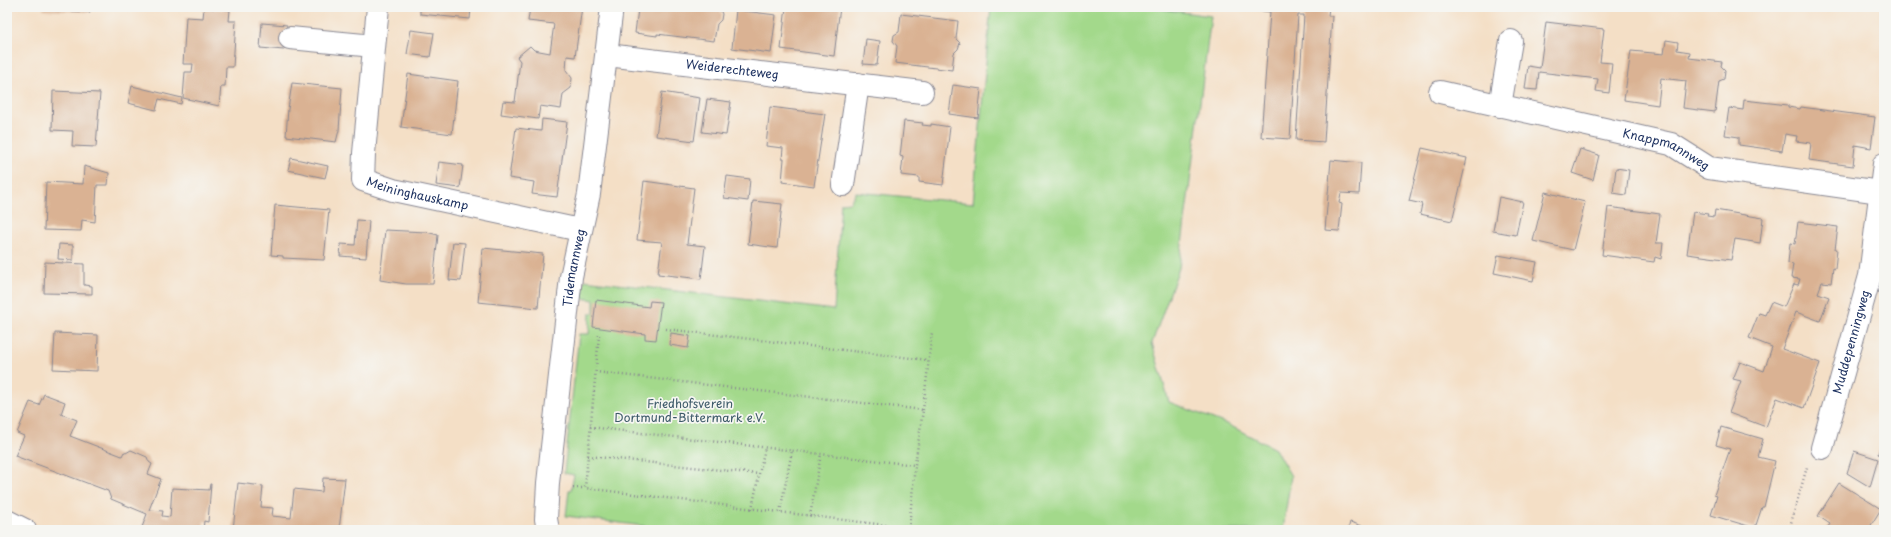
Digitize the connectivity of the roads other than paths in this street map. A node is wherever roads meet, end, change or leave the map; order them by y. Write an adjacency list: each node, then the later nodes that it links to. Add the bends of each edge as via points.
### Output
1 (378, 7): 5 (street, Meininghauskamp)
2 (612, 7): 6 (street, Tidemannweg)
3 (290, 38): 5 (street)
4 (1511, 41): 10 (street)
5 (374, 46): 14 (street, Meininghauskamp, via 363,180 393,190)
6 (607, 55): 7 (street, Weiderechteweg); 14 (street, Tidemannweg, via 588,194)
7 (858, 84): 8 (street, Weiderechteweg); 12 (street)
8 (922, 92)
9 (1440, 92): 10 (street, Knappmannweg)
10 (1500, 106): 13 (street, Knappmannweg, via 1671,144 1709,168)
11 (1884, 164): 13 (street, Muddepenningweg)
12 (844, 184)
13 (1880, 192): 15 (street, Muddepenningweg, via 1870,276)
14 (580, 230): 18 (street, Tidemannweg, via 571,277 548,483)
15 (1822, 448)
16 (7, 520): 17 (street)
17 (26, 530)
18 (548, 530)

